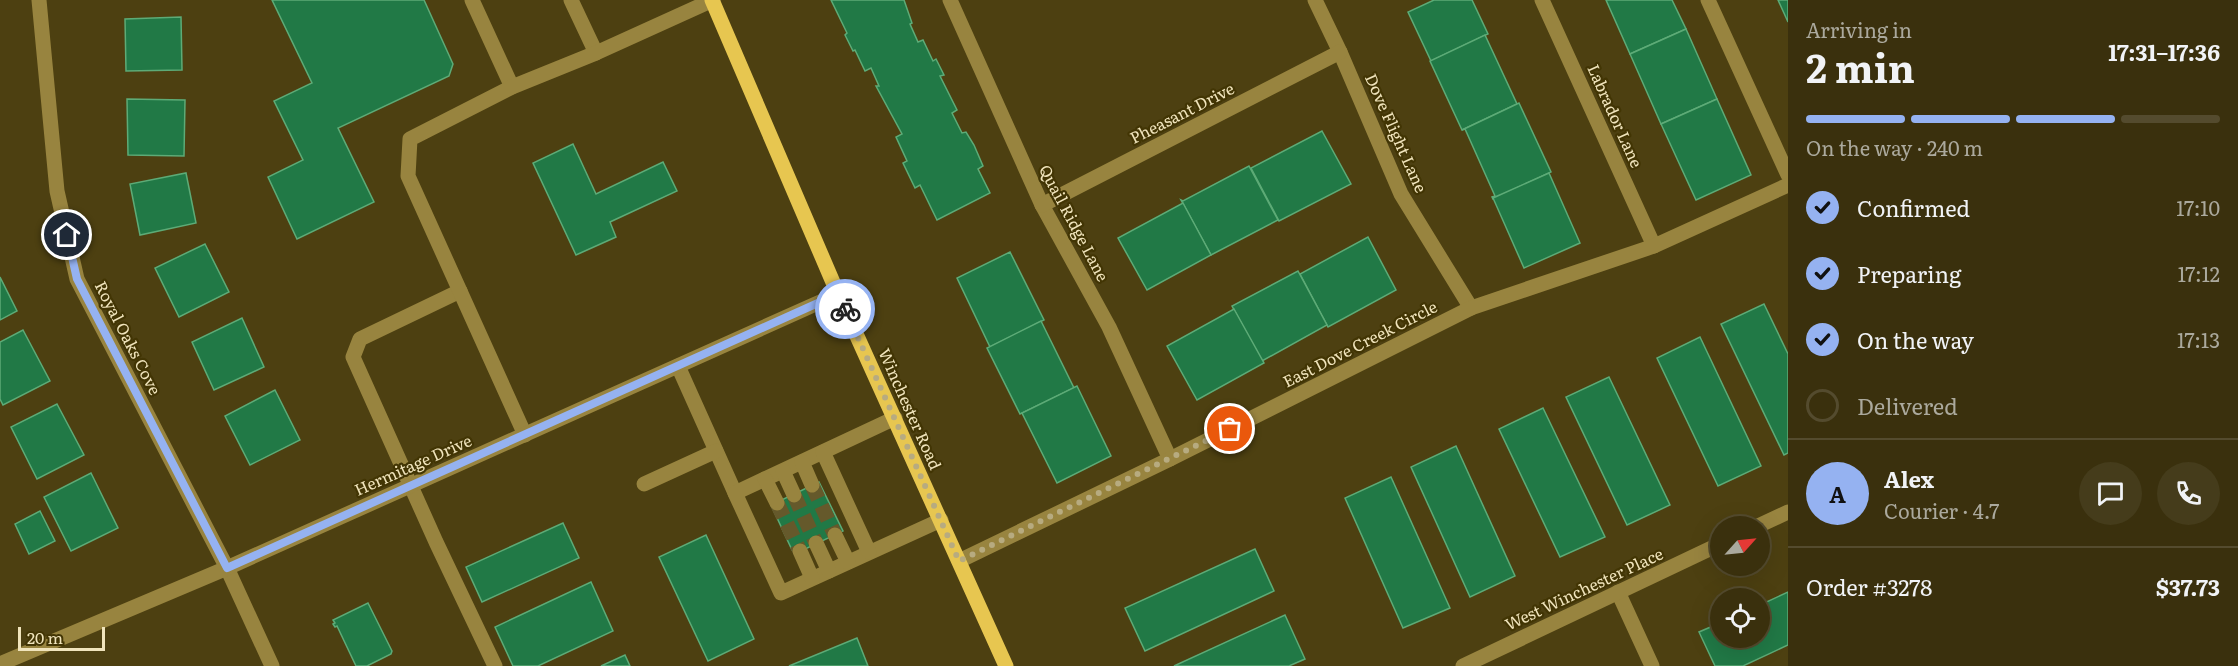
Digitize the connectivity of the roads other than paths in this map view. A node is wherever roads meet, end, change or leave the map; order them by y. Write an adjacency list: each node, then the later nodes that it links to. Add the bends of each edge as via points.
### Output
1 (39, 0): 44 (street, Royal Oaks Cove, via 57,191 77,279)
2 (472, 0): 11 (street)
3 (571, 0): 10 (street)
4 (712, 0): 10 (street); 17 (main road, Winchester Road)
5 (950, 0): 14 (street, Quail Ridge Lane)
6 (1315, 0): 9 (street, Dove Flight Lane)
7 (1542, 0): 15 (street, Labrador Lane)
8 (1708, 0): 12 (street)
9 (1340, 52): 14 (street, Pheasant Drive); 18 (street, Dove Flight Lane, via 1401,194)
10 (596, 54): 11 (street)
11 (512, 87): 16 (street, via 410,139 408,176)
12 (1788, 175)
13 (1788, 185): 15 (street, East Dove Creek Circle)
14 (1042, 205): 24 (street, Quail Ridge Lane, via 1109,327)
15 (1654, 246): 18 (street, East Dove Creek Circle)
16 (460, 291): 21 (street); 30 (street, via 360,339 353,357)
17 (838, 294): 19 (street, Hermitage Drive); 20 (main road, Winchester Road)
18 (1471, 308): 24 (street, East Dove Creek Circle)
19 (678, 366): 21 (street, Hermitage Drive); 22 (street)
20 (895, 418): 23 (street); 35 (main road, Winchester Road)
21 (525, 435): 30 (street, Hermitage Drive)
22 (716, 451): 28 (street); 31 (street)
23 (823, 452): 25 (street); 41 (street)
24 (1170, 459): 42 (street, East Dove Creek Circle)
25 (802, 462): 26 (street); 29 (street)
26 (783, 471): 27 (street); 32 (street)
27 (765, 479): 31 (street); 33 (street)
28 (644, 484)
29 (812, 485)
30 (411, 486): 44 (street, Hermitage Drive); 50 (street)
31 (735, 493): 46 (street, via 781,593)
32 (794, 495)
33 (777, 503)
34 (1788, 512): 36 (street)
35 (941, 520): 41 (street); 42 (main road, Winchester Road)
36 (1770, 520)
37 (835, 535): 43 (street)
38 (816, 543): 45 (street)
39 (1710, 549): 47 (street, West Winchester Place)
40 (800, 551): 46 (street)
41 (869, 552): 43 (street)
42 (959, 561): 51 (main road, Winchester Road)
43 (848, 562): 45 (street)
44 (227, 568): 48 (street, Hermitage Drive); 49 (street, Royal Oaks Cove)
45 (829, 571): 46 (street)
46 (812, 578)
47 (1618, 592): 52 (street, West Winchester Place); 53 (street)
48 (0, 664)
49 (272, 666)
50 (495, 666)
51 (1006, 666)
52 (1463, 666)
53 (1652, 666)

